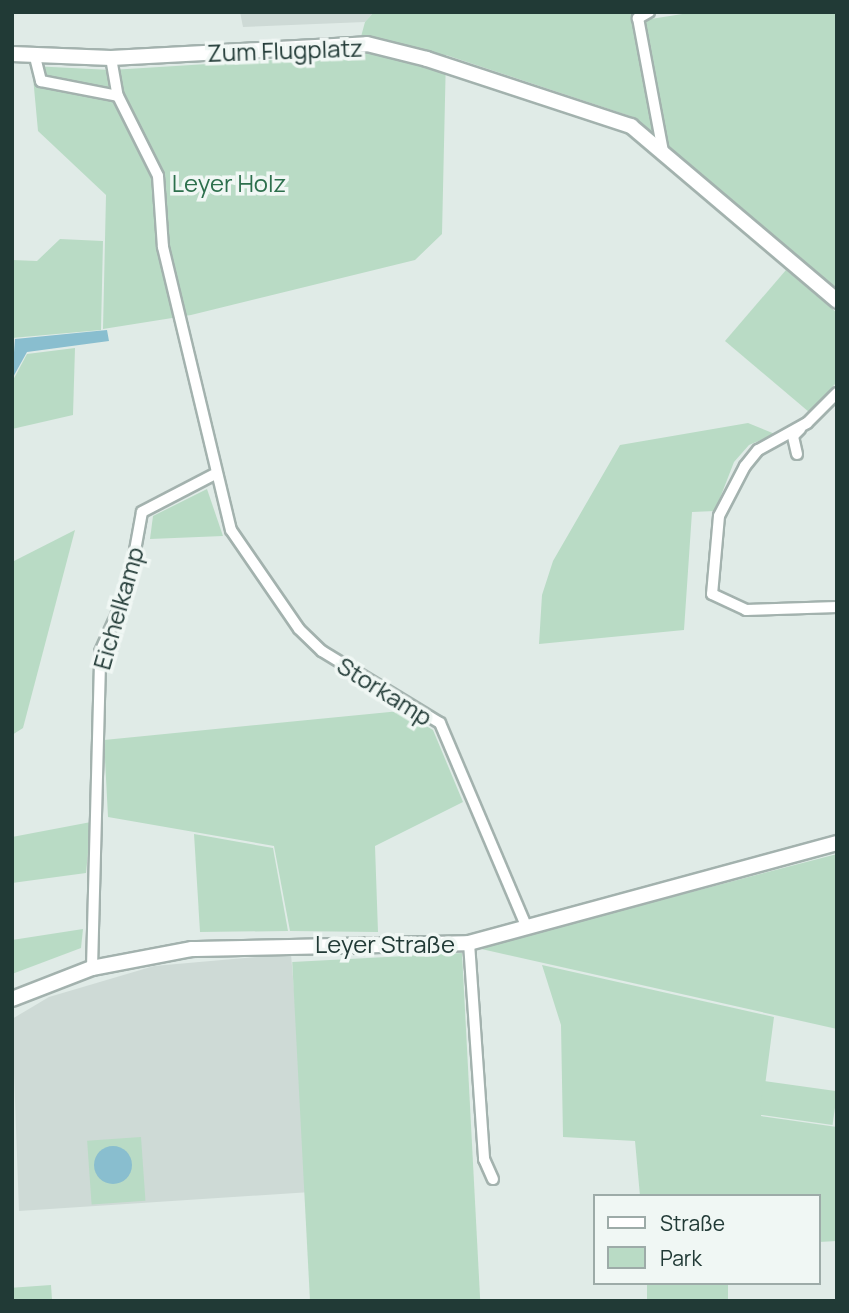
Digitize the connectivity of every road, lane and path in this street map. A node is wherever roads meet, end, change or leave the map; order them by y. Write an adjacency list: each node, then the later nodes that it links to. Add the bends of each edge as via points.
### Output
1 (649, 12): 6 (street, via 638,18)
2 (12, 54): 3 (street, Zum Flugplatz)
3 (35, 57): 4 (street, Zum Flugplatz); 5 (street, via 38,78)
4 (111, 58): 5 (street); 6 (street, Zum Flugplatz, via 367,44 631,126)
5 (118, 96): 11 (street, via 158,176 163,247)
6 (663, 152): 7 (street, Zum Flugplatz)
7 (837, 301)
8 (837, 393): 9 (street)
9 (800, 429): 10 (street, via 793,436); 12 (street, via 758,450 736,480 719,516 712,594 746,610)
10 (797, 454)
11 (213, 475): 14 (street, Storkamp, via 231,530 299,629 322,651 440,723); 16 (street, Eichelkamp, via 142,512 128,589 100,652)
12 (837, 607)
13 (837, 842): 14 (street, Leyer Straße)
14 (527, 928): 15 (street, Leyer Straße)
15 (470, 943): 16 (street, Leyer Straße, via 223,945); 18 (street, via 484,1158)
16 (92, 968): 17 (street, Leyer Straße)
17 (12, 999)
18 (494, 1179)

